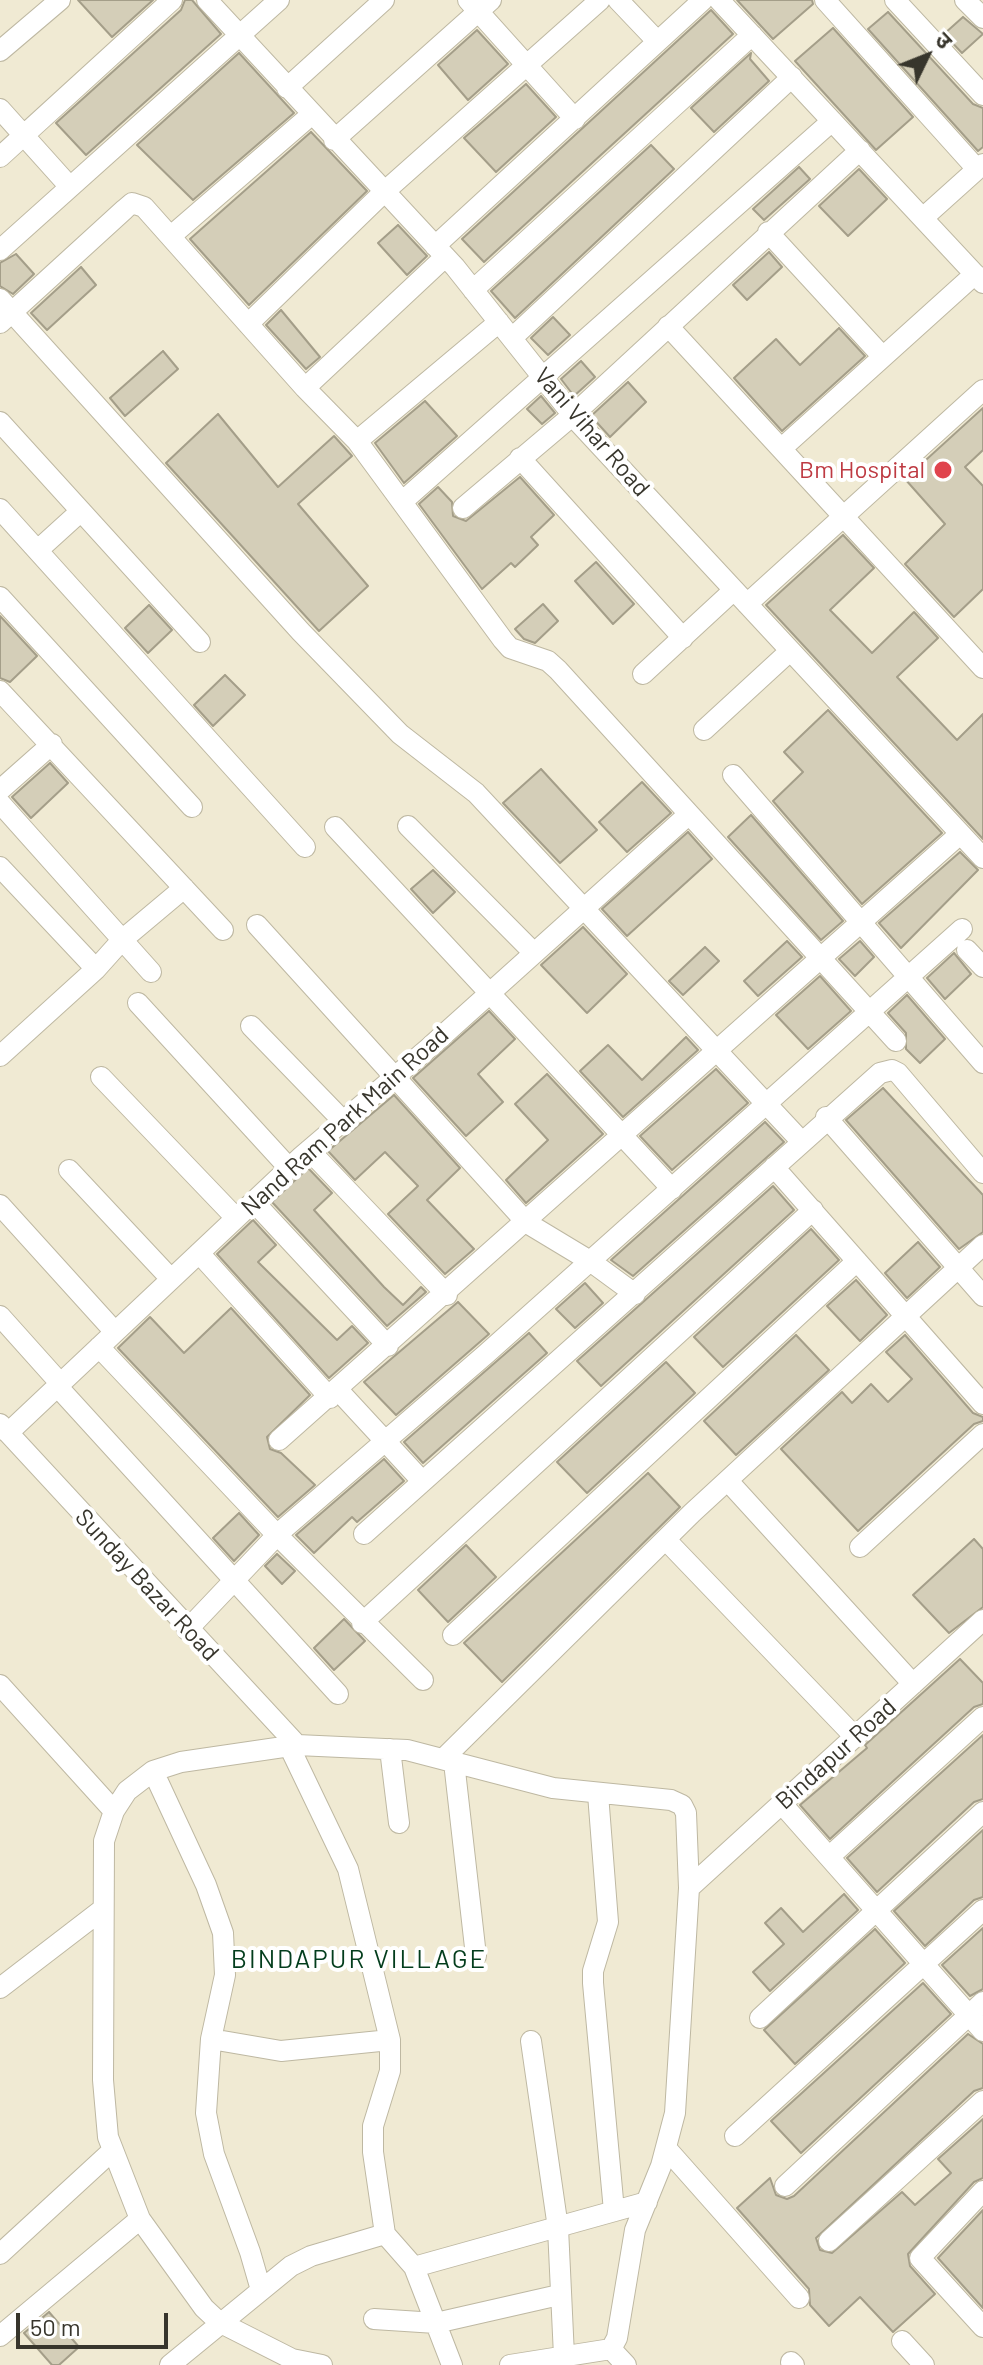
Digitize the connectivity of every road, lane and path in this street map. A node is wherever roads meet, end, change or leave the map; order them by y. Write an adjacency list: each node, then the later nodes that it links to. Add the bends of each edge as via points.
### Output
1 (60, 0): 18 (street)
2 (172, 0): 27 (street)
3 (207, 0): 16 (street, Vani Vihar Road)
4 (279, 0): 16 (street)
5 (384, 0): 21 (street)
6 (600, 0): 19 (street)
7 (618, 0): 17 (street)
8 (703, 0): 17 (street)
9 (719, 0): 15 (street)
10 (825, 0): 31 (street)
11 (895, 0): 22 (street)
12 (965, 0): 14 (street)
13 (479, 4): 19 (street); 28 (street)
14 (983, 18)
15 (752, 35): 20 (street); 40 (street)
16 (240, 36): 21 (street, Vani Vihar Road); 32 (street)
17 (657, 41): 25 (street)
18 (0, 51)
19 (527, 65): 25 (street); 33 (street)
20 (792, 77): 26 (street); 45 (street)
21 (287, 88): 24 (street, Vani Vihar Road)
22 (983, 95)
23 (0, 109): 27 (street)
24 (311, 115): 28 (street, Vani Vihar Road); 36 (street)
25 (575, 119): 38 (street)
26 (832, 121): 29 (street); 47 (street)
27 (24, 135): 30 (street); 32 (street)
28 (334, 140): 33 (street, Vani Vihar Road)
29 (860, 150): 34 (street); 35 (street)
30 (0, 157)
31 (980, 167): 34 (street)
32 (70, 187): 37 (street)
33 (384, 192): 38 (street, Vani Vihar Road); 43 (street)
34 (924, 217): 39 (street)
35 (768, 232): 44 (street); 46 (street)
36 (171, 236): 41 (street, via 144,207 132,203); 43 (street)
37 (0, 250)
38 (440, 251): 40 (street, Vani Vihar Road); 48 (street)
39 (979, 279): 46 (street)
40 (473, 290): 42 (street, Vani Vihar Road)
41 (4, 312): 83 (street, via 400,734 476,793)
42 (499, 322): 45 (street, Vani Vihar Road); 52 (street)
43 (248, 324): 48 (street)
44 (668, 326): 50 (street); 53 (street)
45 (512, 338): 47 (street, Vani Vihar Road)
46 (883, 357): 53 (street)
47 (544, 379): 50 (street, Vani Vihar Road); 55 (street)
48 (305, 388): 52 (street)
49 (983, 390): 59 (street)
50 (573, 415): 54 (street); 62 (street, Vani Vihar Road)
51 (0, 422): 58 (street)
52 (357, 441): 55 (street)
53 (782, 448): 59 (street)
54 (520, 458): 56 (street); 63 (street)
55 (403, 501): 75 (street, via 510,648 548,661 558,670)
56 (463, 508)
57 (0, 509): 60 (street)
58 (81, 511): 60 (street); 64 (street)
59 (843, 517): 62 (street); 66 (street)
60 (38, 550): 79 (street)
61 (0, 597): 74 (street)
62 (741, 597): 63 (street); 65 (street, Vani Vihar Road)
63 (683, 638): 67 (street)
64 (200, 642)
65 (790, 651): 69 (street); 78 (street, Vani Vihar Road)
66 (983, 668)
67 (643, 674)
68 (0, 691): 70 (street)
69 (704, 730)
70 (52, 744): 72 (street); 82 (street)
71 (733, 775): 84 (street)
72 (0, 790)
73 (0, 803): 88 (street)
74 (192, 807)
75 (688, 815): 83 (street, Nand Ram Park Main Road); 91 (street)
76 (408, 826): 90 (street)
77 (335, 827): 96 (street)
78 (960, 834): 80 (street, Vani Vihar Road); 84 (street)
79 (305, 847)
80 (983, 858)
81 (0, 867): 93 (street)
82 (184, 888): 87 (street); 88 (street)
83 (583, 908): 90 (street, Nand Ram Park Main Road); 101 (street)
84 (859, 921): 91 (street); 95 (street)
85 (257, 925): 105 (street)
86 (962, 929): 95 (street)
87 (223, 930)
88 (122, 940): 93 (street); 94 (street)
89 (967, 950): 92 (street)
90 (534, 953): 96 (street, Nand Ram Park Main Road)
91 (818, 957): 98 (street); 101 (street)
92 (983, 967)
93 (96, 969): 102 (street)
94 (151, 972)
95 (910, 977): 98 (street); 103 (street)
96 (487, 994): 105 (street, Nand Ram Park Main Road); 109 (street)
97 (138, 1003): 113 (street)
98 (869, 1012): 100 (street); 106 (street)
99 (251, 1026): 108 (street)
100 (896, 1041)
101 (716, 1050): 106 (street); 109 (street)
102 (0, 1056)
103 (983, 1063)
104 (101, 1077): 120 (street)
105 (393, 1078): 108 (street, Nand Ram Park Main Road); 121 (street)
106 (766, 1104): 110 (street); 116 (street)
107 (826, 1117): 110 (street); 115 (street, via 880,1073 892,1070); 126 (street)
108 (343, 1121): 111 (street, Nand Ram Park Main Road)
109 (622, 1136): 116 (street); 121 (street)
110 (801, 1141): 112 (street)
111 (309, 1150): 113 (street, Nand Ram Park Main Road); 129 (street)
112 (774, 1167): 119 (street); 128 (street)
113 (289, 1168): 117 (street, Nand Ram Park Main Road)
114 (69, 1170): 127 (street)
115 (983, 1173)
116 (672, 1189): 124 (street)
117 (254, 1202): 120 (street, Nand Ram Park Main Road); 134 (street)
118 (0, 1205): 133 (street)
119 (813, 1210): 125 (street); 151 (street)
120 (236, 1218): 123 (street, Nand Ram Park Main Road)
121 (527, 1223): 124 (street); 129 (street)
122 (983, 1245): 126 (street)
123 (199, 1253): 127 (street, Nand Ram Park Main Road); 137 (street)
124 (590, 1261): 128 (street); 142 (street)
125 (857, 1261): 132 (street); 153 (street)
126 (957, 1268): 130 (street); 132 (street)
127 (171, 1279): 133 (street, Nand Ram Park Main Road)
128 (635, 1294): 143 (street)
129 (447, 1295): 134 (street)
130 (983, 1296)
131 (0, 1316): 136 (street)
132 (906, 1317): 138 (street); 144 (street)
133 (115, 1332): 135 (street, Nand Ram Park Main Road)
134 (388, 1346): 137 (street)
135 (99, 1347): 136 (street, Nand Ram Park Main Road); 146 (street)
136 (59, 1385): 139 (street, Nand Ram Park Main Road); 149 (street)
137 (334, 1394): 141 (street); 142 (street)
138 (983, 1404)
139 (4, 1428): 152 (street, Sunday Bazar Road)
140 (983, 1434): 148 (street)
141 (279, 1440)
142 (386, 1440): 143 (street); 146 (street)
143 (422, 1481): 145 (street)
144 (728, 1481): 147 (street); 155 (street)
145 (364, 1534)
146 (277, 1535): 149 (street); 151 (street)
147 (666, 1540): 159 (street); 162 (street)
148 (860, 1547)
149 (233, 1579): 152 (street); 157 (street)
150 (983, 1620): 155 (street, Bindapur Road)
151 (362, 1623): 154 (street)
152 (187, 1630): 160 (street, Sunday Bazar Road)
153 (453, 1635)
154 (423, 1680)
155 (913, 1684): 159 (street, Bindapur Road)
156 (0, 1685): 166 (street)
157 (338, 1694)
158 (983, 1717): 169 (street)
159 (855, 1737): 165 (street, Bindapur Road)
160 (293, 1746): 161 (street); 163 (street); 181 (street, Sunday Bazar Road, via 348,1869)
161 (390, 1749): 162 (street); 168 (street)
162 (449, 1761): 164 (street); 174 (street)
163 (153, 1771): 166 (street, via 127,1791); 180 (street, via 223,1933 225,1975)
164 (598, 1794): 170 (street, via 682,1805); 190 (street, via 608,1922 593,1983)
165 (782, 1804): 169 (street); 170 (street, Bindapur Road)
166 (114, 1811): 171 (street, via 104,1841)
167 (983, 1812): 172 (street)
168 (399, 1823)
169 (829, 1857): 172 (street)
170 (689, 1888): 185 (street, via 675,2113)
171 (103, 1909): 176 (street); 186 (street, via 103,2080)
172 (876, 1910): 175 (street); 178 (street)
173 (983, 1910): 175 (street)
174 (476, 1956)
175 (925, 1965): 177 (street); 184 (street)
176 (0, 1988)
177 (976, 2009): 179 (street); 187 (street)
178 (760, 2018)
179 (983, 2031)
180 (211, 2039): 181 (street, via 281,2051); 197 (street, via 207,2128)
181 (390, 2040): 193 (street, Sunday Bazar Road, via 390,2071 373,2126)
182 (531, 2041): 192 (street)
183 (983, 2101): 194 (street)
184 (735, 2136)
185 (666, 2148): 189 (street); 199 (street)
186 (112, 2151): 191 (street); 195 (street)
187 (785, 2186)
188 (983, 2191): 203 (street, via 920,2258)
189 (647, 2202): 190 (street); 206 (street, via 635,2230)
190 (614, 2211): 192 (street)
191 (140, 2219): 201 (street); 204 (street)
192 (558, 2228): 196 (street); 198 (street)
193 (385, 2234): 196 (street); 197 (street, via 311,2256)
194 (829, 2241)
195 (0, 2254)
196 (414, 2267): 202 (street)
197 (261, 2290): 201 (street)
198 (559, 2295): 202 (street); 207 (street)
199 (799, 2298)
200 (374, 2319): 202 (street)
201 (219, 2322): 208 (street); 209 (street, via 292,2359)
202 (436, 2323): 210 (street)
203 (983, 2327)
204 (0, 2336)
205 (902, 2341): 213 (street)
206 (611, 2349): 207 (street); 212 (street)
207 (564, 2356): 211 (street)
208 (170, 2365)
209 (322, 2365)
210 (452, 2365)
211 (510, 2365)
212 (626, 2365)
213 (924, 2365)

